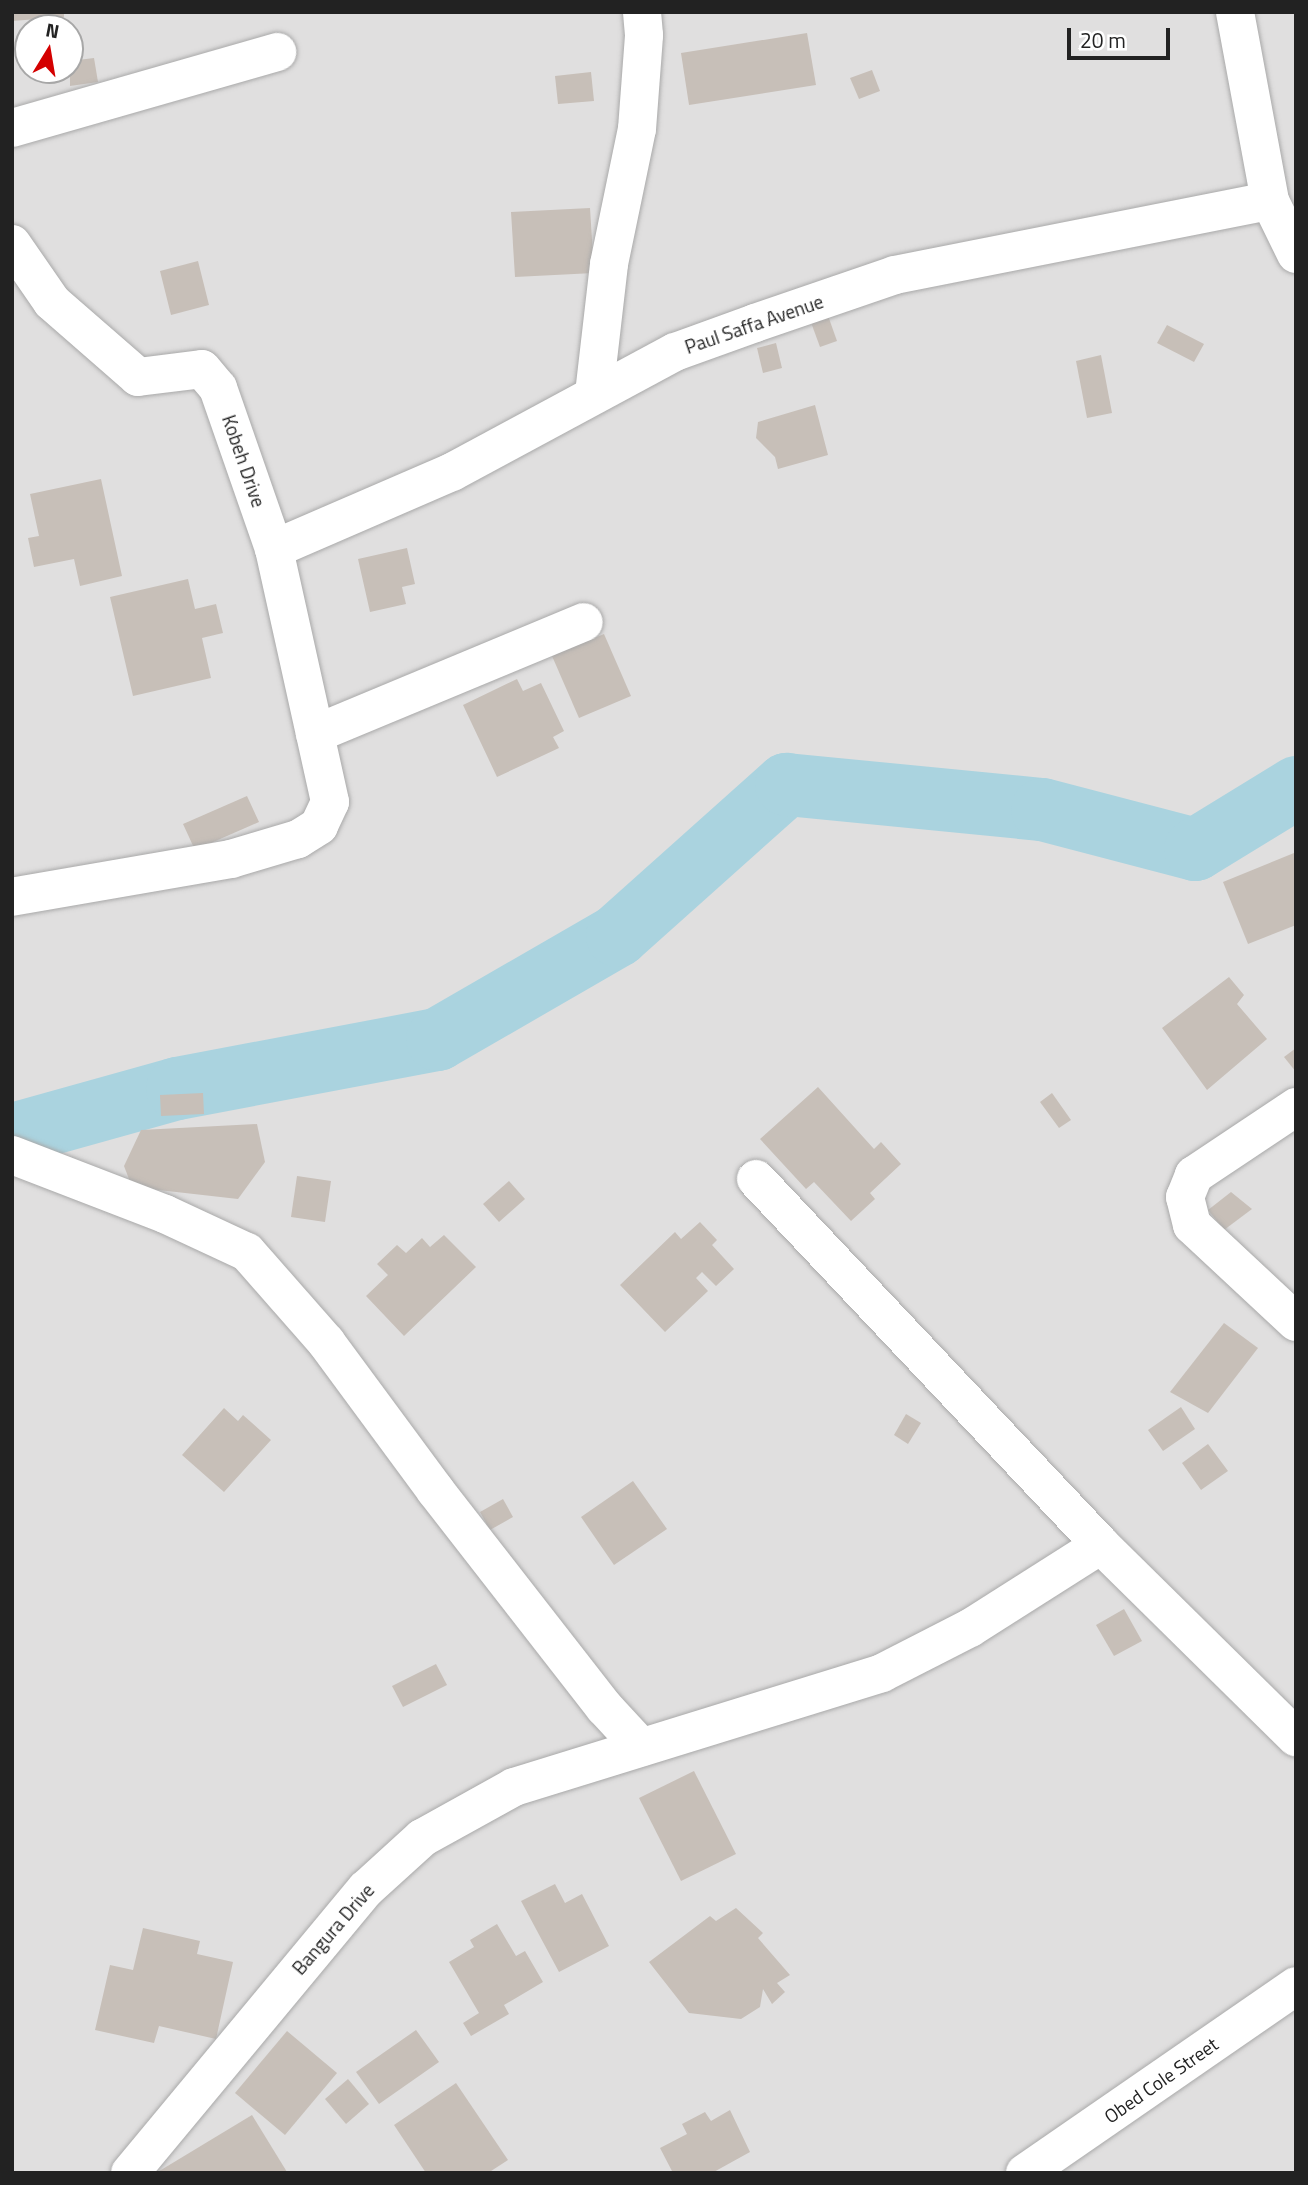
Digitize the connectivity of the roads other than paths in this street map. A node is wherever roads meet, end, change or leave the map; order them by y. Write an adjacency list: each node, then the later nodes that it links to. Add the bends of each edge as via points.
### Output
1 (642, 12): 8 (street, via 645,35 637,129 609,264)
2 (1235, 12): 5 (street)
3 (277, 52): 4 (street)
4 (12, 128)
5 (1270, 201): 7 (street); 8 (street, Paul Saffa Avenue, via 895,275 675,352)
6 (12, 244): 9 (street, Kobeh Drive, via 52,302 138,377 202,369 218,388)
7 (1296, 254)
8 (594, 394): 9 (street, Paul Saffa Avenue, via 452,472)
9 (274, 549): 11 (street, Kobeh Drive)
10 (584, 622): 11 (street)
11 (315, 734): 12 (street, Kobeh Drive, via 330,802 319,826 298,839 231,859)
12 (12, 897)
13 (1296, 1107): 16 (street, via 1194,1175 1185,1198 1192,1225)
14 (14, 1156): 19 (street, via 165,1214 247,1252 326,1342 512,1588)
15 (756, 1178): 17 (street)
16 (1296, 1322)
17 (1101, 1545): 18 (street); 19 (street, Bangura Drive, via 970,1628 882,1673)
18 (1296, 1737)
19 (640, 1747): 21 (street, Bangura Drive, via 514,1787 422,1839 358,1898)
20 (1296, 1986): 22 (street, Obed Cole Street)
21 (130, 2173)
22 (1025, 2173)

